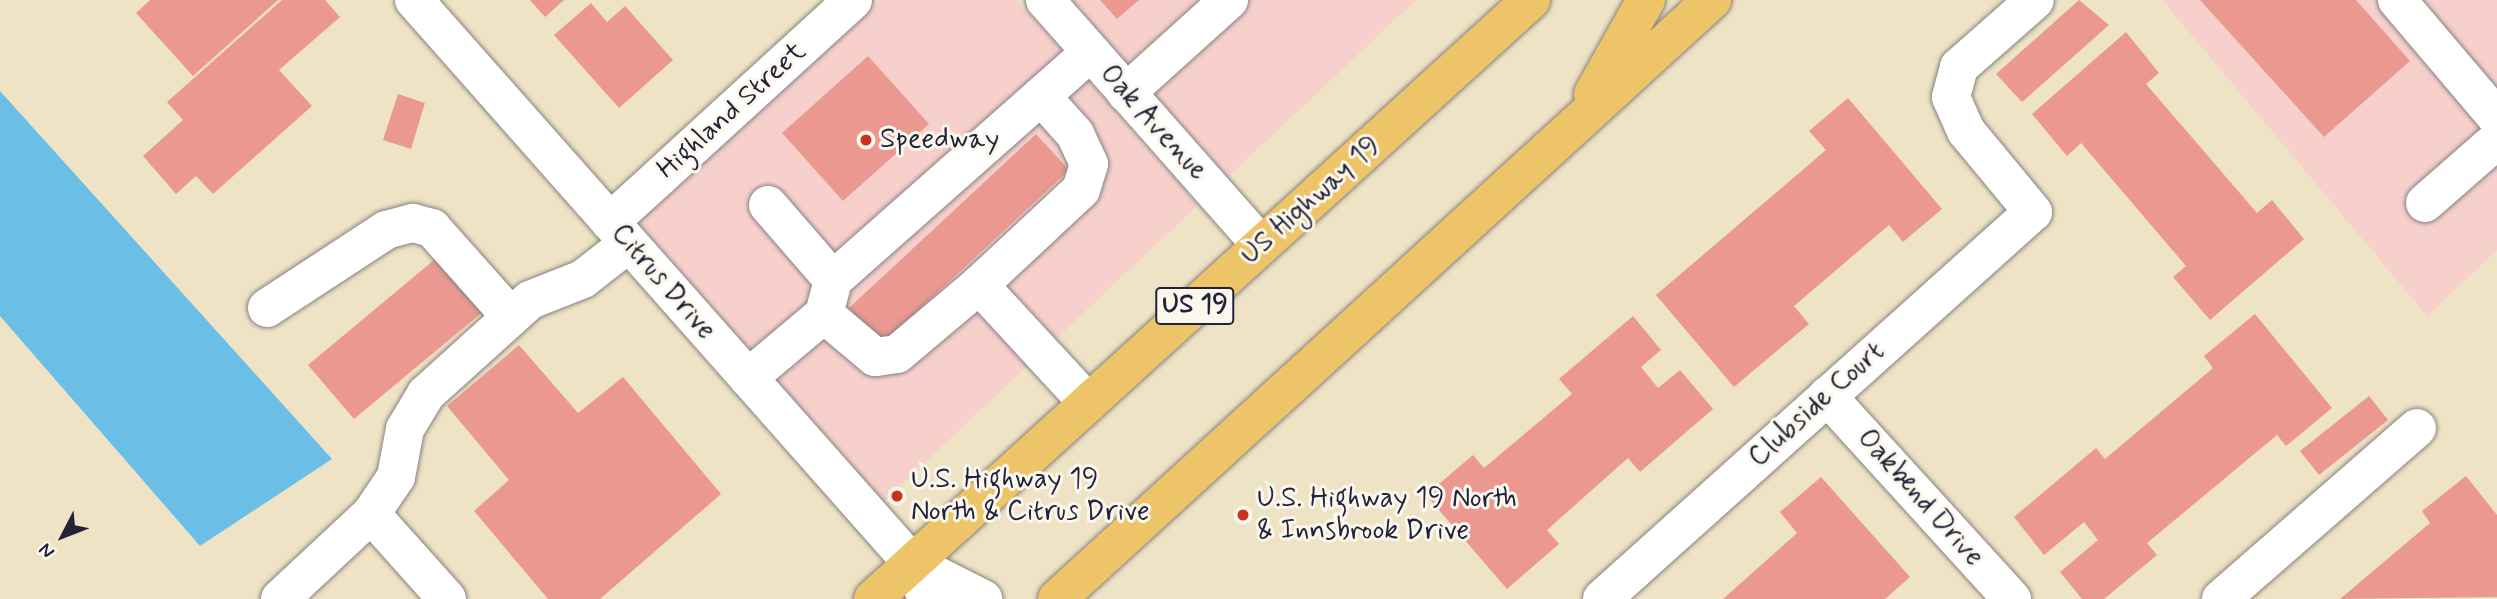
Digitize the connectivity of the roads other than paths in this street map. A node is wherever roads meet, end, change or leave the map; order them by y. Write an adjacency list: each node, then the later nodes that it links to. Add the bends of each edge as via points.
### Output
1 (414, 0): 18 (street, Citrus Drive)
2 (853, 0): 18 (street, Highland Street)
3 (1045, 0): 10 (street, Oak Avenue)
4 (1229, 0): 11 (street)
5 (1531, 0): 19 (highway, US Highway 19 / US 19)
6 (1646, 0): 14 (highway)
7 (1712, 0): 14 (highway)
8 (2035, 0): 25 (street, Clubside Court, via 1959,67 1951,97 1966,131 2033,212)
9 (2397, 0): 13 (street)
10 (1091, 52): 11 (street, Oak Avenue); 12 (street)
11 (1126, 93): 19 (street, Oak Avenue)
12 (1041, 96): 20 (street, via 1075,134 1089,163 1081,190); 21 (street)
13 (2497, 118)
14 (1577, 124): 35 (highway)
15 (2497, 140): 16 (street)
16 (2425, 203)
17 (768, 205): 21 (street)
18 (620, 232): 23 (street, Highland Street, via 583,279 530,300); 24 (street, Citrus Drive)
19 (1261, 246): 26 (highway, US Highway 19 / US 19)
20 (979, 285): 21 (street, via 897,354 875,357); 26 (street)
21 (828, 296): 24 (street)
22 (267, 308): 23 (street, via 386,230 413,223 432,228)
23 (511, 317): 28 (street, Highland Street, via 426,394 405,429 396,477)
24 (748, 378): 29 (street, Citrus Drive)
25 (1827, 396): 36 (street, Clubside Court); 37 (street, Oakbend Drive)
26 (1088, 403): 29 (highway, US Highway 19 / US 19)
27 (2417, 428): 38 (street)
28 (371, 514): 30 (street, Highland Street); 31 (street)
29 (912, 563): 32 (highway, US Highway 19 / US 19); 33 (street); 34 (street)
30 (280, 599)
31 (447, 599)
32 (873, 599)
33 (927, 599)
34 (983, 599)
35 (1057, 599)
36 (1602, 599)
37 (2012, 599)
38 (2221, 599)

